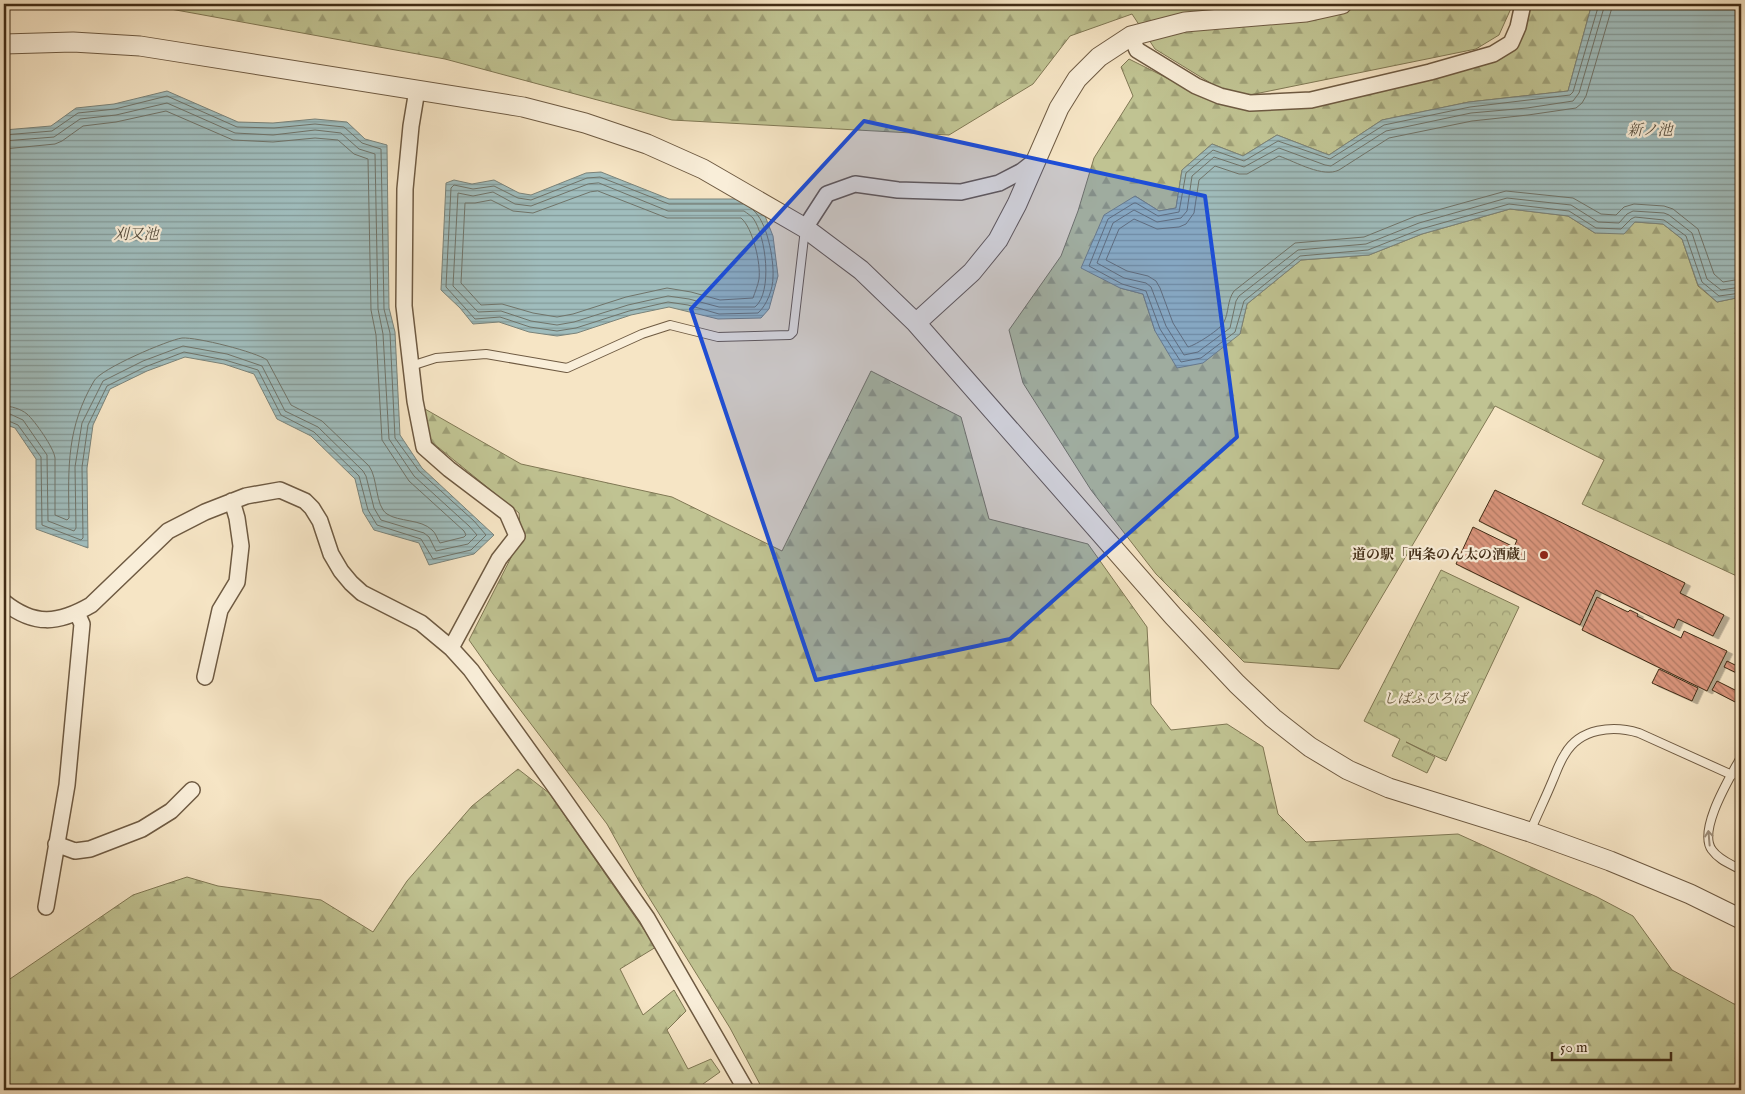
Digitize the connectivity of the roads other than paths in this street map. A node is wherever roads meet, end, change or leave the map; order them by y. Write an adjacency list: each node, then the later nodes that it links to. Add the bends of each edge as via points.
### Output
1 (1342, 4): 3 (street, via 1306,12 1185,22)
2 (1523, 4): 3 (street, via 1511,43 1493,54 1311,100 1250,103 1220,96 1196,86 1137,50)
3 (1131, 36): 6 (street, via 1099,57 1076,79 1059,108)
4 (4, 44): 5 (street, via 73,42 140,46)
5 (417, 90): 7 (street, via 524,107 646,144 703,169); 9 (street, via 405,189 404,306)
6 (1037, 159): 7 (street, via 999,183 961,192 898,190 855,184 827,194); 8 (street, via 998,240 972,272)
7 (806, 228): 8 (street, via 861,270); 9 (lane, via 793,332 790,335 718,337 670,325 567,368 486,354 436,358)
8 (916, 323): 18 (street, via 1173,616 1273,718 1310,747 1380,785)
9 (411, 366): 13 (street, via 424,448 507,514 517,536 499,560)
10 (232, 501): 12 (street, via 168,531 91,605); 13 (street, via 280,490 305,501 320,522 331,554 352,583 362,593 420,623); 14 (street, via 238,518 241,546 237,582 220,610)
11 (4, 602): 12 (street, via 16,612 46,621)
12 (77, 613): 19 (street, via 82,624 67,785)
13 (451, 648): 23 (street, via 471,670 647,918)
14 (205, 677)
15 (1741, 757): 16 (lane)
16 (1732, 775): 18 (lane, via 1639,732 1624,728 1590,733 1575,742 1565,754); 20 (lane, one-way to 16, via 1720,859 1711,849 1708,835 1711,820)
17 (192, 790): 19 (street, via 171,811 142,829 90,849 75,851)
18 (1530, 832): 22 (street, via 1610,861)
19 (56, 844): 21 (street)
20 (1741, 870)
21 (46, 907)
22 (1741, 919)
23 (746, 1090)

